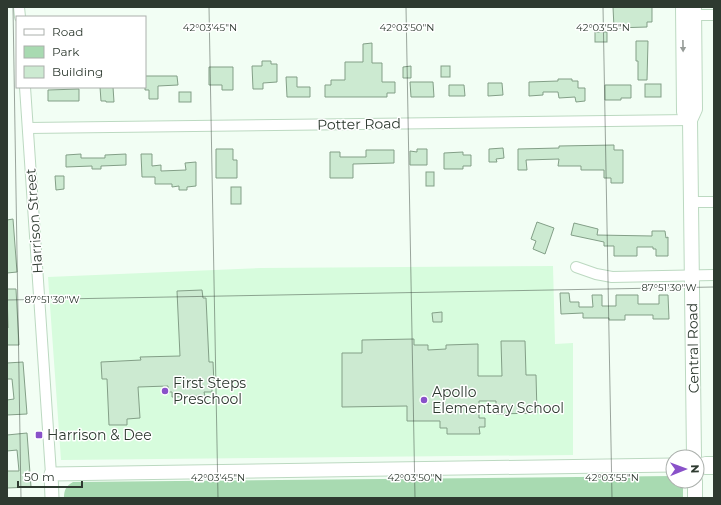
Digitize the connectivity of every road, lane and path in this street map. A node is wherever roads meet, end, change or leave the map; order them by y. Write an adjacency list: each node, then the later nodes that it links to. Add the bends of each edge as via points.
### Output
1 (682, 7): 5 (main road, Central Road, one-way to 5, via 684,112)
2 (694, 11): 3 (street); 5 (main road, Central Road, via 695,109)
3 (714, 16)
4 (25, 88): 6 (street, Harrison Street)
5 (690, 120): 6 (street, Potter Road); 7 (main road, Central Road)
6 (28, 128): 14 (street, Harrison Street)
7 (691, 202): 8 (street); 11 (main road, Central Road)
8 (714, 202)
9 (576, 267): 11 (street, via 612,277)
10 (714, 275): 11 (street)
11 (692, 276): 12 (main road, Central Road)
12 (694, 449)
13 (665, 465): 14 (street)
14 (51, 474): 15 (street, Harrison Street)
15 (52, 498)

